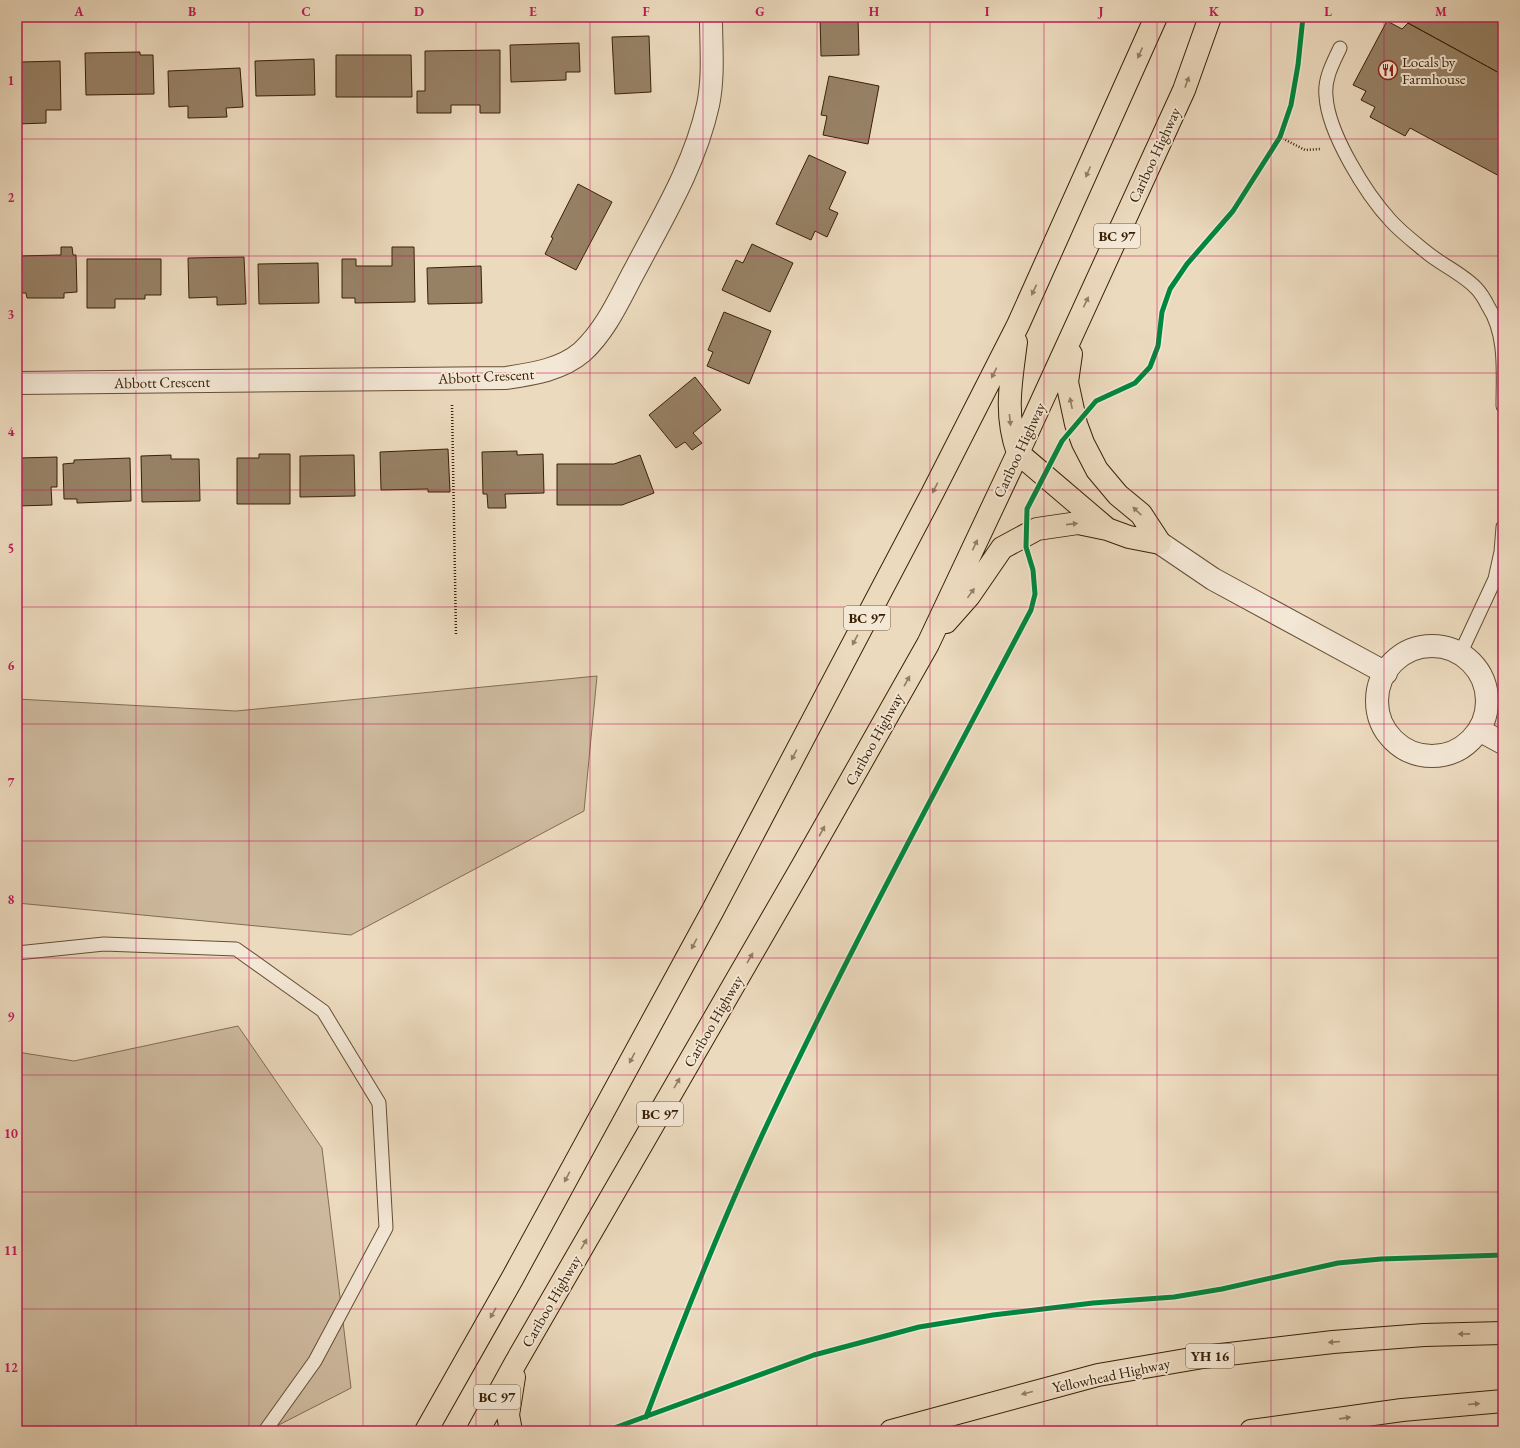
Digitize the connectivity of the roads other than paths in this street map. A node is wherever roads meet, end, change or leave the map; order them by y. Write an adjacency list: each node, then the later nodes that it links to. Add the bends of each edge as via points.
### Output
1 (710, 17): 7 (street, Abbott Crescent, via 712,62 708,103 700,137 672,201 602,331 581,353 542,373 506,378)
2 (1156, 17): 5 (highway, BC 97, one-way to 5)
3 (1210, 17): 6 (highway, Cariboo Highway / BC 97, one-way to 3, via 1184,90)
4 (1340, 48): 8 (lane, via 1328,75 1326,96 1331,121 1342,147 1368,191 1391,221 1426,252 1476,288 1489,307 1499,332 1503,357)
5 (1018, 325): 9 (highway, one-way to 9, via 1008,398 1013,438); 24 (highway, BC 97, one-way to 24, via 930,499 713,910)
6 (1074, 328): 9 (highway, Cariboo Highway / BC 97); 12 (highway, one-way to 6, via 1141,514 1118,494 1097,470 1083,443 1067,382)
7 (17, 383)
8 (1503, 406)
9 (1018, 453): 11 (highway); 13 (highway, Cariboo Highway / BC 97, one-way to 9)
10 (1503, 527): 14 (lane, via 1495,579)
11 (1108, 529): 12 (highway, via 1129,537); 13 (highway, one-way to 11, via 969,596 1002,548 1037,529 1078,523)
12 (1160, 542): 15 (street, via 1213,579)
13 (928, 644): 20 (highway, Cariboo Highway / BC 97, one-way to 13)
14 (1461, 652): 15 (street, via 1438,646 1419,647 1402,655); 16 (street, via 1481,674 1487,691 1487,708)
15 (1386, 673): 16 (street, via 1380,683 1377,699 1379,715 1396,743 1409,752 1443,756 1460,750)
16 (1479, 730): 17 (street)
17 (1503, 743)
18 (17, 953): 23 (lane, via 104,944 236,949 323,1011 379,1103 386,1228 315,1361)
19 (1503, 1333): 22 (highway, Yellowhead Highway / YH 16, one-way to 22, via 1424,1334 1204,1357 1098,1375)
20 (516, 1362): 25 (highway, Cariboo Highway / BC 97); 26 (highway, via 508,1415)
21 (1503, 1401): 29 (highway, one-way to 21, via 1402,1410)
22 (923, 1421): 27 (highway); 28 (highway, Yellowhead Highway / YH 16)
23 (264, 1431)
24 (426, 1431)
25 (478, 1431)
26 (511, 1431)
27 (876, 1431)
28 (890, 1431)
29 (1251, 1431)

